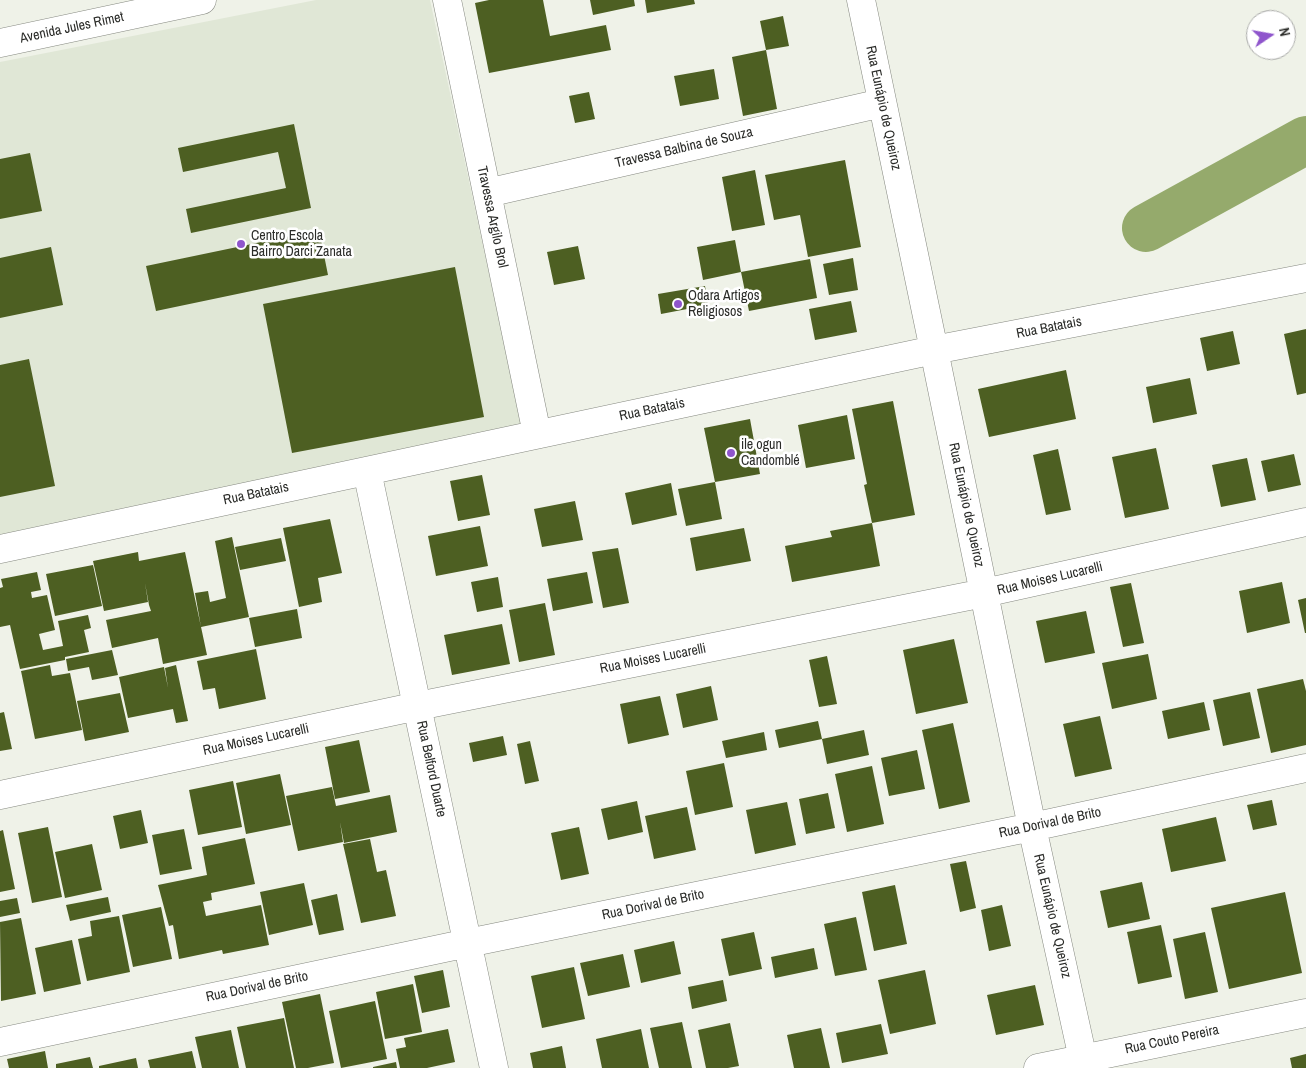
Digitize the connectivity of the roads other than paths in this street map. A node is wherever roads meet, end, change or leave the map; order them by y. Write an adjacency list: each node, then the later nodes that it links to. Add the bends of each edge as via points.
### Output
1 (202, 0): 4 (street, Avenida Jules Rimet)
2 (447, 0): 6 (street, Travessa Argilo Brol)
3 (860, 0): 5 (street, Rua Eunápio de Queiroz)
4 (0, 43)
5 (882, 103): 6 (street, Travessa Balbina de Souza); 8 (street, Rua Eunápio de Queiroz)
6 (487, 193): 9 (street, Travessa Argilo Brol)
7 (1306, 278): 8 (street, Rua Batatais)
8 (934, 350): 9 (street, Rua Batatais); 13 (street, Rua Eunápio de Queiroz)
9 (537, 434): 10 (street, Rua Batatais)
10 (368, 470): 12 (street, Rua Batatais); 14 (street, Rua Belford Duarte)
11 (1306, 522): 13 (street, Rua Moises Lucarelli)
12 (0, 549)
13 (984, 594): 14 (street, Rua Moises Lucarelli); 17 (street, Rua Eunápio de Queiroz)
14 (418, 706): 16 (street, Rua Moises Lucarelli); 18 (street, Rua Belford Duarte)
15 (1306, 768): 17 (street, Rua Dorival de Brito)
16 (0, 795)
17 (1032, 827): 18 (street, Rua Dorival de Brito); 21 (street, Rua Eunápio de Queiroz)
18 (468, 943): 20 (street, Rua Dorival de Brito); 22 (street, Rua Belford Duarte)
19 (1306, 1013): 21 (street, Rua Couto Pereira)
20 (0, 1042)
21 (1084, 1063): 23 (street, Rua Couto Pereira)
22 (494, 1068)
23 (1038, 1068)

